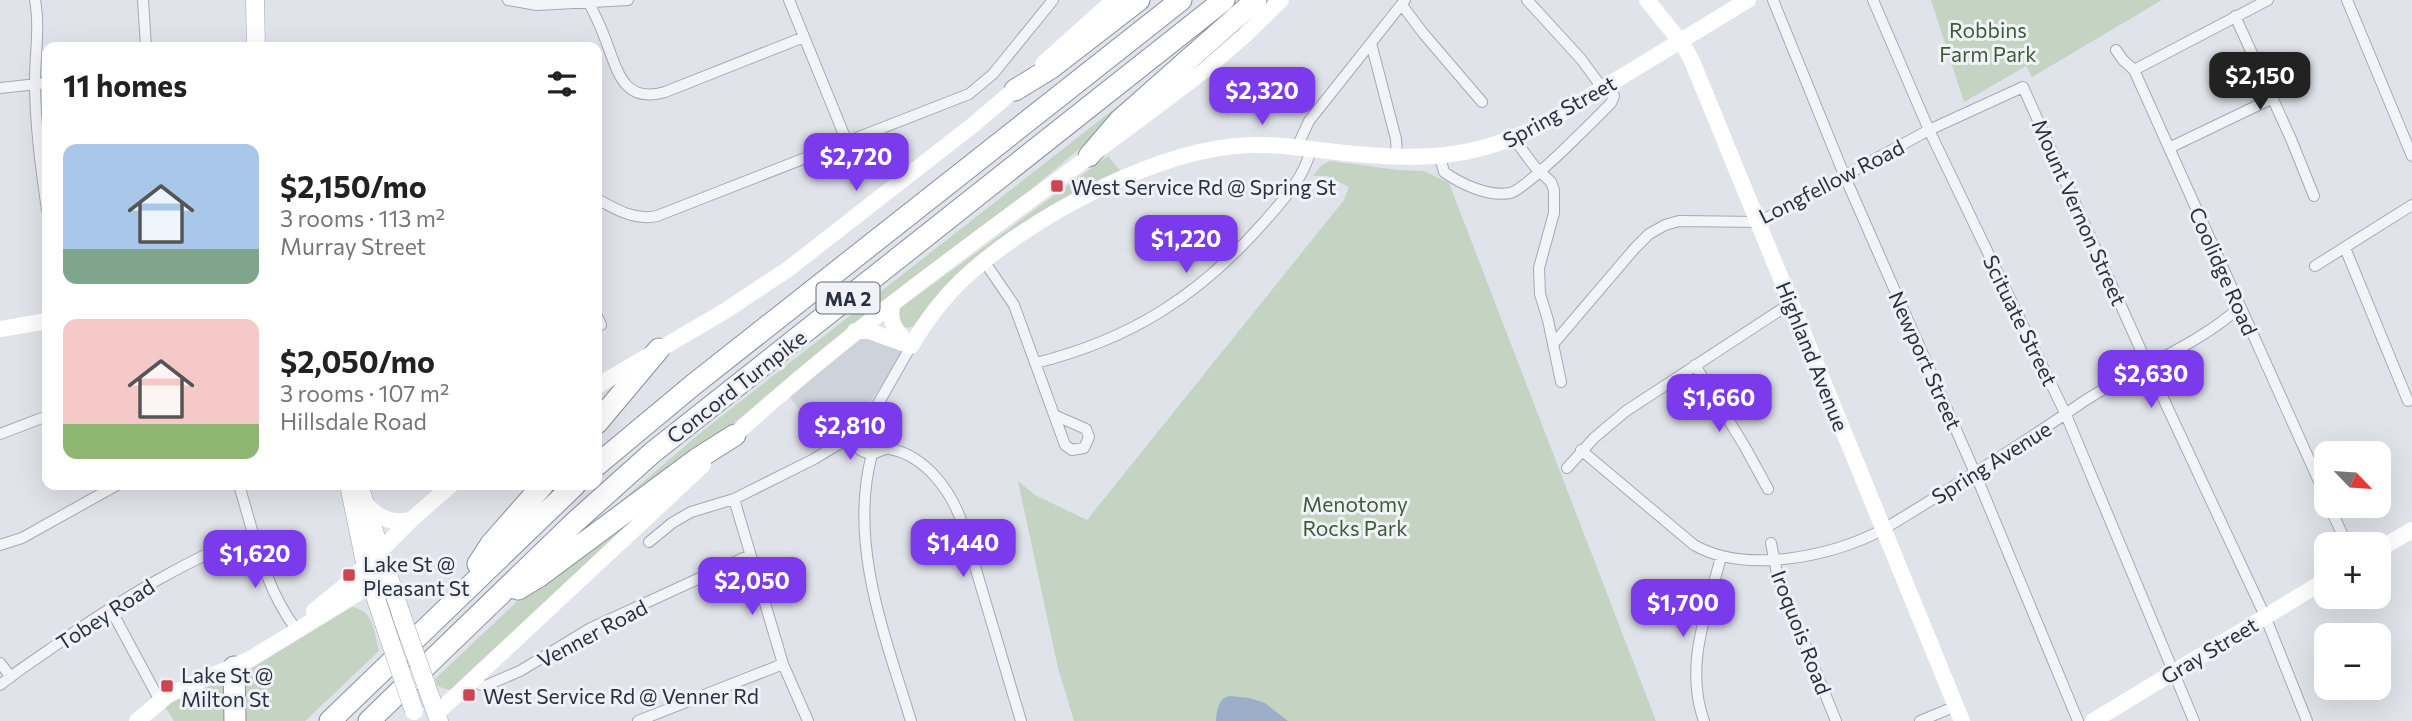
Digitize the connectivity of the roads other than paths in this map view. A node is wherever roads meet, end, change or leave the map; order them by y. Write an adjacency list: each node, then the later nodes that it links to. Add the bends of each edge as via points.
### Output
1 (35, 0): 31 (street)
2 (143, 0): 26 (street)
3 (255, 0): 27 (main road)
4 (508, 0): 5 (street, via 537,5)
5 (588, 0): 6 (street); 24 (street, via 620,78 634,91 648,95)
6 (628, 0)
7 (789, 0): 24 (street)
8 (1053, 0): 41 (street, via 981,86)
9 (1114, 0): 36 (main road)
10 (1139, 0): 36 (highway)
11 (1181, 0): 83 (highway, Concord Turnpike / MA 2)
12 (1224, 0): 114 (highway, Concord Turnpike / MA 2, via 679,431 600,498)
13 (1256, 0): 44 (highway, via 1120,120)
14 (1281, 0): 44 (main road, Concord Turnpike, via 1218,59)
15 (1527, 0): 33 (street)
16 (1647, 0): 25 (main road, Highland Avenue)
17 (1748, 0): 25 (main road, Spring Street)
18 (1773, 0): 49 (street, Newport Street)
19 (1873, 0): 39 (street, Scituate Street)
20 (2268, 0): 23 (street)
21 (2347, 0): 45 (street)
22 (1404, 3): 28 (street); 38 (street)
23 (2235, 16): 30 (street); 37 (street)
24 (804, 37): 41 (street)
25 (1680, 41): 33 (main road, Spring Street); 54 (main road, Highland Avenue)
26 (146, 42)
27 (256, 42)
28 (1371, 43): 42 (street, via 1309,121); 47 (street, via 1396,139)
29 (2116, 50): 30 (street, Coolidge Road)
30 (2134, 70): 43 (street, Coolidge Road)
31 (35, 83): 32 (street); 35 (street); 50 (street)
32 (42, 83)
33 (1606, 87): 40 (main road, Spring Street); 48 (street, via 1614,96 1611,103)
34 (2024, 87): 39 (street, Longfellow Road); 69 (street, Mount Vernon Street)
35 (0, 88)
36 (1015, 90): 66 (main road, via 794,265)
37 (2271, 99): 43 (street); 51 (street)
38 (1482, 102)
39 (1929, 130): 49 (street, Longfellow Road); 74 (street, Scituate Street)
40 (1514, 139): 46 (main road, Spring Street); 48 (street)
41 (847, 142): 52 (street, via 657,216 639,217)
42 (1304, 148): 47 (main road, Spring Street); 56 (main road, Spring Street, via 1229,147 1166,163 1067,206); 67 (street, via 1303,172 1288,195 1198,286 1114,338)
43 (2169, 148): 60 (street, Coolidge Road)
44 (1089, 156): 58 (main road, Concord Turnpike)
45 (2412, 156)
46 (1440, 157): 47 (main road, Spring Street); 48 (street, via 1446,174 1494,193 1515,191)
47 (1396, 158)
48 (1540, 172): 64 (street, via 1552,184 1555,198 1539,268 1540,294)
49 (1845, 177): 54 (street, Longfellow Road); 86 (street, Newport Street)
50 (42, 178)
51 (2314, 197)
52 (602, 202)
53 (2412, 205): 55 (street)
54 (1759, 222): 59 (main road, Highland Avenue); 64 (street, Longfellow Road, via 1679,221 1649,234)
55 (2345, 248): 57 (street); 72 (street)
56 (984, 261): 65 (main road, Spring Street, via 941,302); 67 (street, via 1010,296)
57 (2315, 266)
58 (893, 303): 63 (main road, Concord Turnpike); 65 (main road, via 892,324)
59 (1791, 303): 68 (street); 98 (main road, Highland Avenue)
60 (2240, 307): 69 (street, Spring Avenue); 85 (street, Coolidge Road)
61 (42, 322): 62 (main road)
62 (0, 329)
63 (855, 331): 65 (main road, via 869,331); 79 (main road, Concord Turnpike)
64 (1554, 343): 70 (street)
65 (911, 346): 77 (street, Spring Street, via 886,392)
66 (659, 349): 71 (main road); 75 (highway)
67 (1036, 363): 73 (street)
68 (1695, 365): 81 (street, via 1626,411); 87 (street)
69 (2148, 366): 74 (street, Spring Avenue); 115 (street, Mount Vernon Street)
70 (1561, 382)
71 (602, 383)
72 (2408, 401)
73 (1055, 415)
74 (2066, 415): 86 (street, Spring Avenue); 120 (street, Scituate Street)
75 (602, 417)
76 (42, 418): 78 (street)
77 (860, 426): 80 (street, Spring Street); 82 (street)
78 (0, 435)
79 (735, 435): 114 (highway, via 538,577); 122 (main road, Concord Turnpike)
80 (848, 438): 82 (street, via 859,449); 95 (street, Spring Street)
81 (1581, 450): 84 (street); 107 (street, via 1695,545)
82 (875, 452): 134 (street, via 865,500 869,567); 135 (street, via 892,450 918,463 954,501)
83 (602, 461)
84 (1567, 467)
85 (2314, 471)
86 (1975, 473): 98 (street, Spring Avenue); 139 (street, Newport Street)
87 (1768, 489)
88 (108, 490): 104 (street, via 22,538)
89 (240, 490): 100 (street)
90 (350, 490): 109 (main road)
91 (361, 490): 96 (main road)
92 (445, 490): 97 (main road)
93 (539, 490): 112 (highway, via 491,544)
94 (570, 490): 112 (highway)
95 (734, 499): 101 (street, Spring Street, via 691,512); 105 (street)
96 (368, 506): 97 (main road, via 387,519); 106 (main road)
97 (412, 519): 106 (main road)
98 (1884, 529): 108 (street, Spring Avenue, via 1832,551); 125 (main road, Highland Avenue)
99 (2412, 530): 102 (main road)
100 (253, 534): 113 (street, Tobey Road, via 208,552); 116 (street, via 273,591)
101 (649, 542)
102 (2391, 542)
103 (1771, 543): 108 (street, Iroquois Road)
104 (0, 545)
105 (750, 555): 118 (street); 122 (street, Venner Road, via 584,632 510,676 485,686)
106 (384, 557): 109 (main road); 110 (main road); 127 (main road, bridge)
107 (1721, 557): 108 (street, Spring Avenue); 136 (street, via 1696,660 1697,696)
108 (1773, 558): 137 (street, Iroquois Road)
109 (366, 565): 110 (main road); 116 (main road)
110 (371, 585): 116 (main road); 126 (main road, bridge)
111 (2314, 587): 115 (main road, Gray Street)
112 (457, 598): 130 (highway)
113 (110, 608): 121 (street, Tobey Road); 124 (street)
114 (483, 610): 131 (highway, Concord Turnpike / MA 2)
115 (2265, 616): 120 (main road, Gray Street); 142 (street, Mount Vernon Street)
116 (296, 629): 119 (main road)
117 (0, 663): 121 (street)
118 (783, 664): 132 (street); 133 (street)
119 (234, 667): 124 (main road); 129 (highway)
120 (2174, 671): 140 (main road, Gray Street); 141 (street, Scituate Street)
121 (10, 677): 123 (street, Tobey Road)
122 (471, 681): 127 (main road, Concord Turnpike)
123 (0, 685)
124 (160, 701): 128 (main road)
125 (1959, 714): 138 (street)
126 (416, 716)
127 (435, 719)
128 (137, 721)
129 (235, 721)
130 (330, 721)
131 (369, 721)
132 (638, 721)
133 (808, 721)
134 (911, 721)
135 (1021, 721)
136 (1704, 721)
137 (1836, 721)
138 (1920, 721)
139 (2078, 721)
140 (2094, 721)
141 (2194, 721)
142 (2307, 721)

